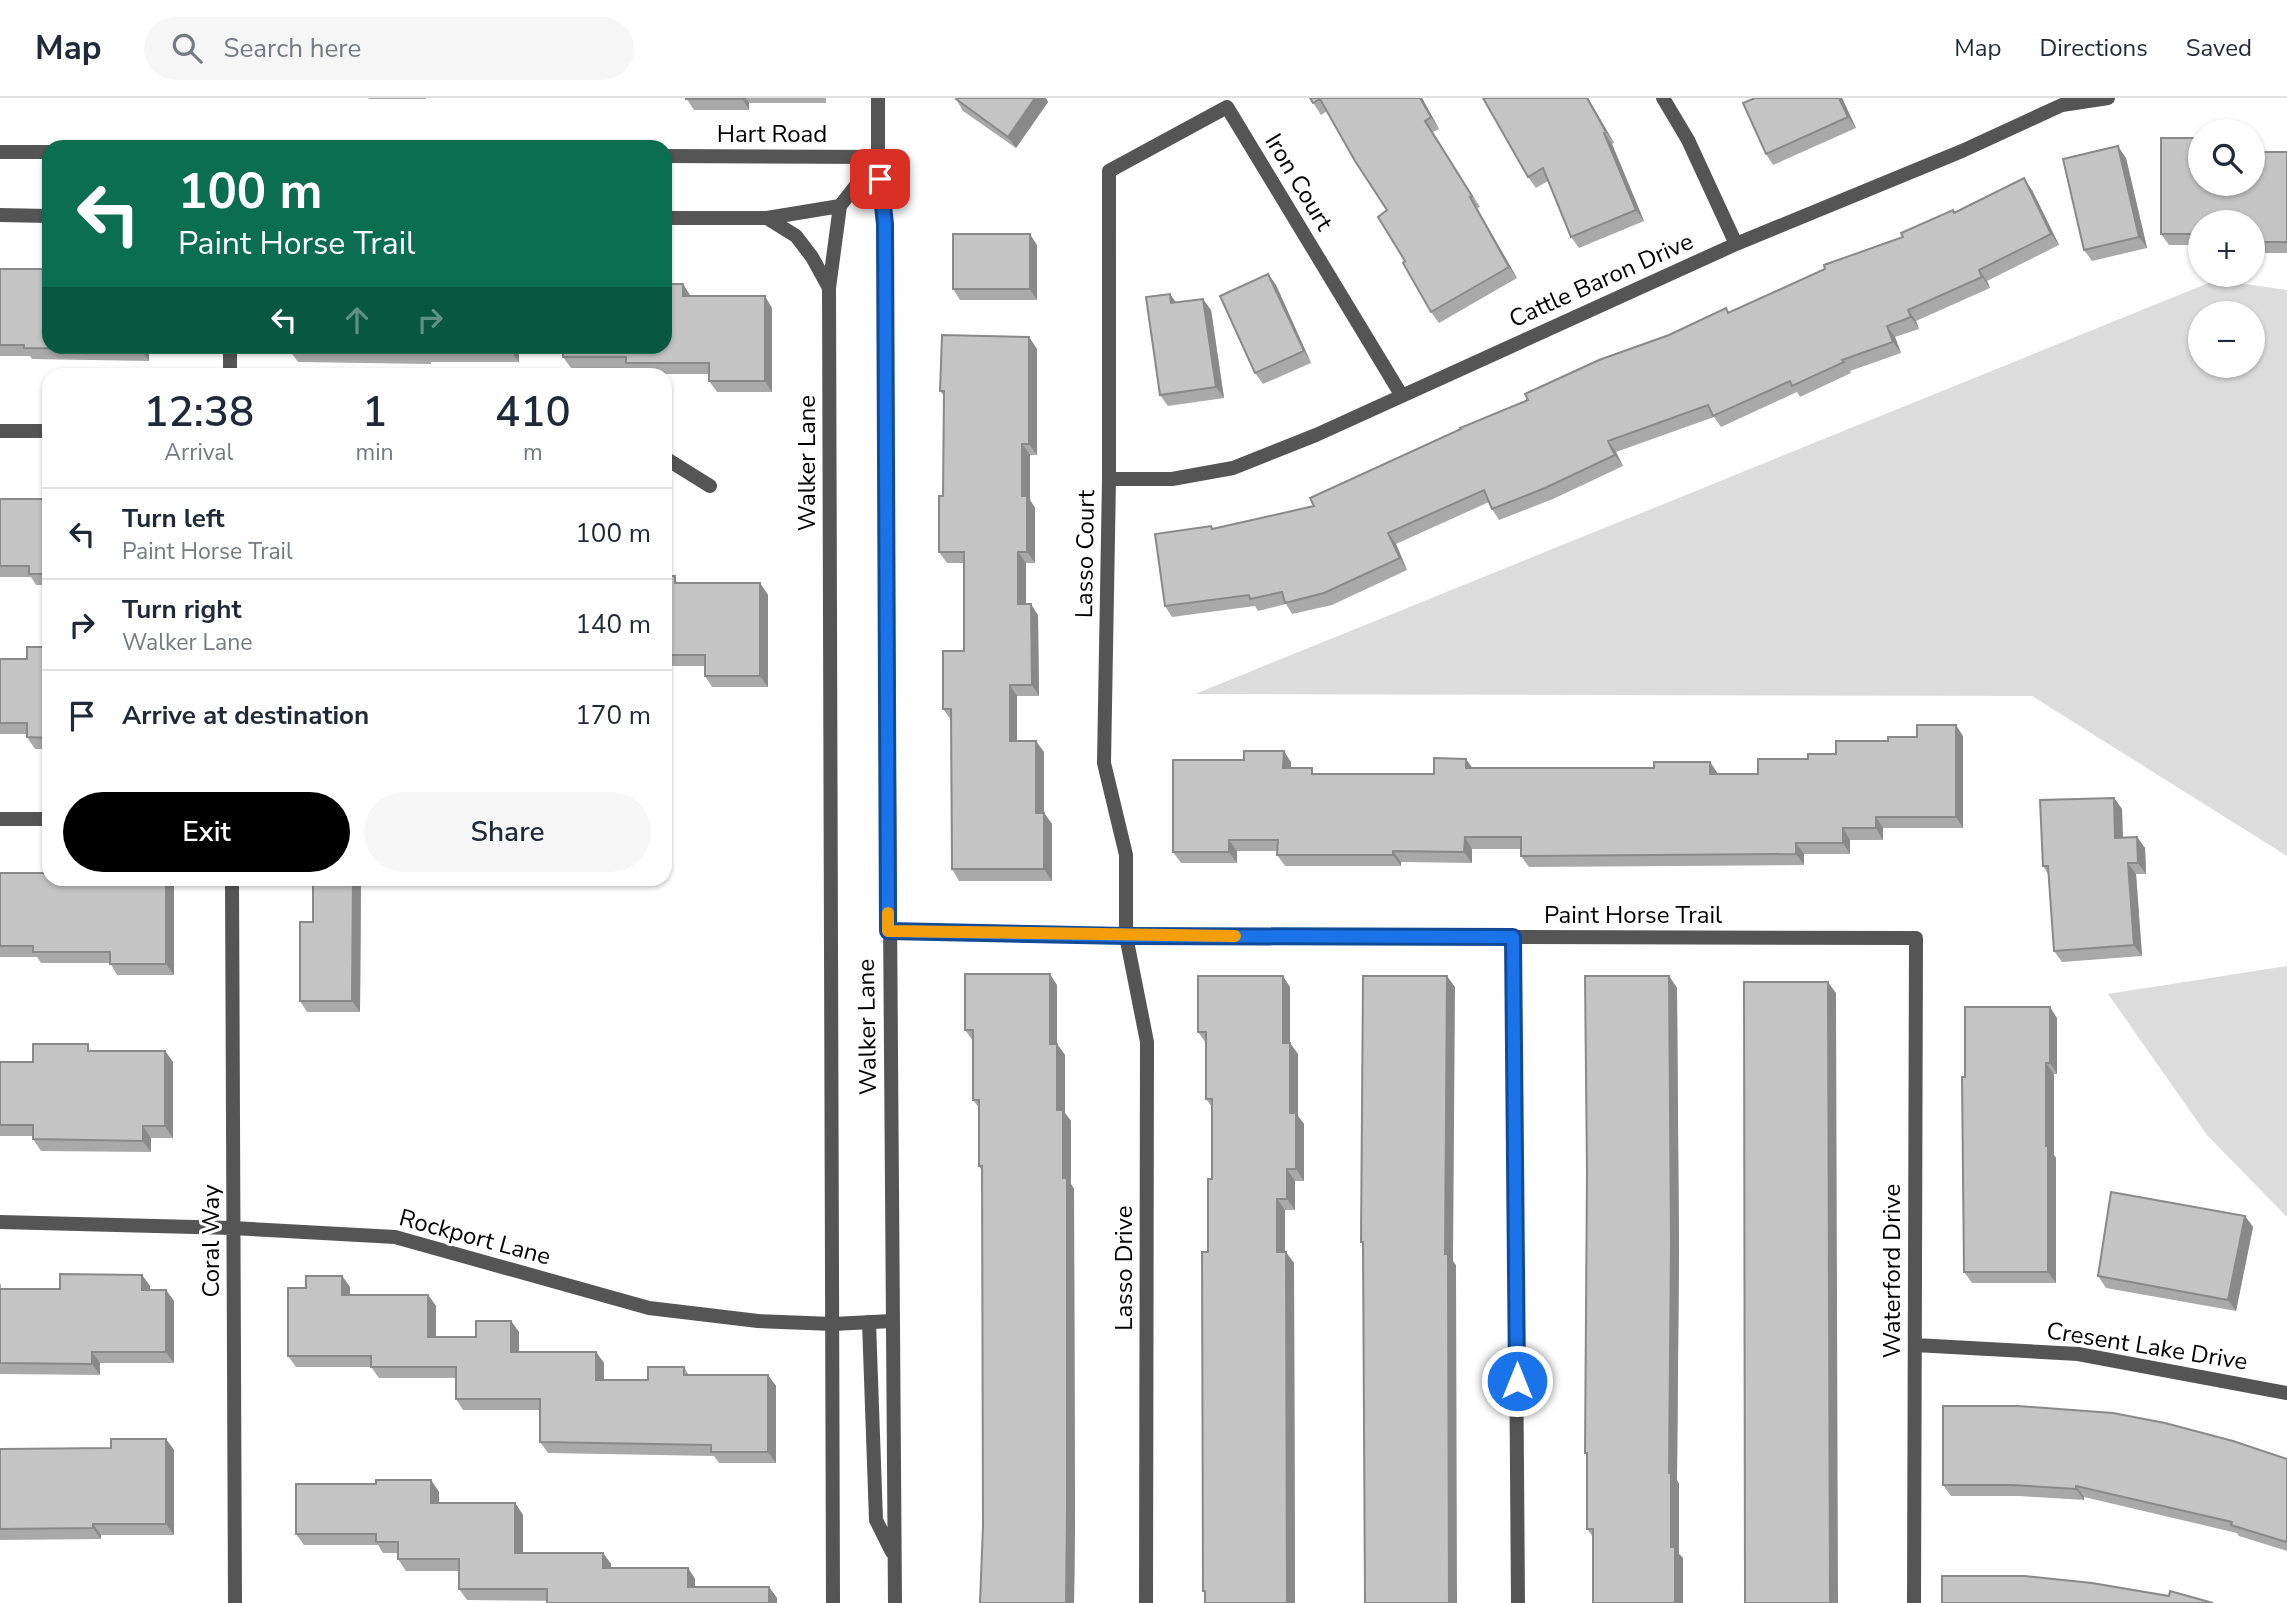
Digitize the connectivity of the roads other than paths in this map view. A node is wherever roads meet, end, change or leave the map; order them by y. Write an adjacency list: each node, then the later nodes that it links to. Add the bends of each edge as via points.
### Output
1 (878, 98): 8 (street, Walker Lane)
2 (1662, 98): 15 (street, via 1688,140)
3 (2108, 98): 4 (street, Cattle Baron Drive)
4 (2061, 102): 15 (street, Cattle Baron Drive, via 1962,151)
5 (0, 152): 6 (street)
6 (42, 152)
7 (672, 156): 8 (street, Hart Road)
8 (878, 157): 10 (street); 26 (street, Walker Lane, via 885,224)
9 (1109, 171): 17 (street, Iron Court, via 1227,107); 21 (street, Lasso Court)
10 (840, 206): 14 (street); 16 (street, Walker Lane)
11 (0, 215): 12 (street)
12 (42, 216)
13 (672, 218): 14 (street)
14 (768, 218): 16 (street, via 796,236)
15 (1736, 244): 17 (street, Cattle Baron Drive)
16 (829, 288): 34 (street, Walker Lane)
17 (1402, 396): 21 (street, Cattle Baron Drive, via 1233,468 1172,479)
18 (0, 431): 19 (street)
19 (42, 431)
20 (672, 462): 22 (street)
21 (1109, 479): 27 (street, Lasso Court, via 1104,762 1126,855)
22 (710, 485)
23 (0, 819): 24 (street)
24 (42, 819)
25 (232, 886): 31 (street, Coral Way)
26 (888, 931): 27 (street, Paint Horse Trail); 32 (street, Walker Lane)
27 (1126, 936): 28 (street, Paint Horse Trail); 41 (street, Lasso Drive, via 1147,1042)
28 (1513, 937): 29 (street, Paint Horse Trail); 42 (street)
29 (1916, 938): 35 (street, Waterford Drive)
30 (0, 1222): 31 (street, Rockport Lane)
31 (233, 1228): 34 (street, Rockport Lane, via 395,1237 649,1308 758,1321); 38 (street, Coral Way)
32 (892, 1321): 33 (street, Rockport Lane); 37 (street, Walker Lane)
33 (869, 1322): 34 (street, Rockport Lane); 37 (street, via 876,1520)
34 (833, 1324): 39 (street, Walker Lane)
35 (1915, 1345): 36 (street, Cresent Lake Drive, via 2078,1354); 43 (street, Waterford Drive)
36 (2287, 1394)
37 (894, 1556): 40 (street, Walker Lane)
38 (235, 1603)
39 (833, 1603)
40 (895, 1603)
41 (1146, 1603)
42 (1518, 1603)
43 (1914, 1603)

